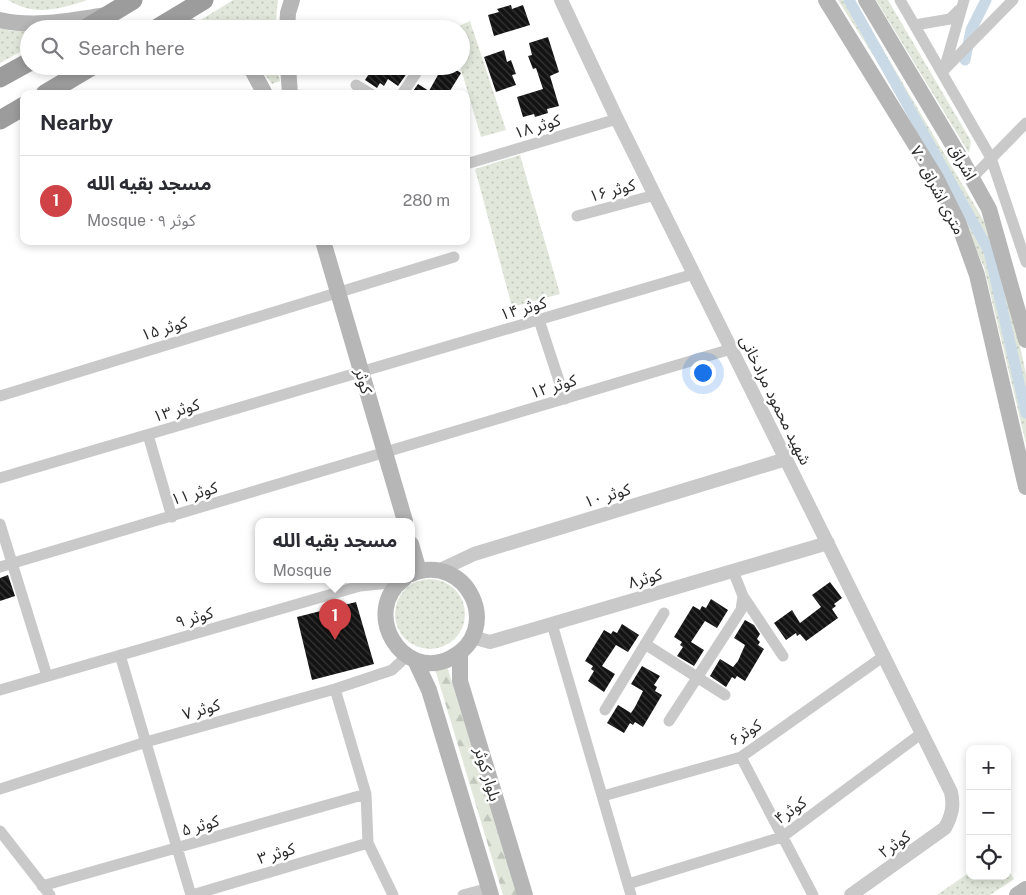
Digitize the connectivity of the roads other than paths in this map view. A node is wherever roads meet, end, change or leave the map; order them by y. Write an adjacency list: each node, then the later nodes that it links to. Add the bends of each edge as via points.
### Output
1 (134, 0): 10 (highway)
2 (204, 0): 14 (highway)
3 (292, 0): 15 (main road)
4 (561, 0): 32 (street, شهید محمود مرادخانی)
5 (826, 0): 55 (main road, ۷۰ متری اشراق, via 936,178 958,222 977,275)
6 (866, 0): 37 (main road, اشراق)
7 (900, 0): 17 (street)
8 (1013, 0): 19 (street)
9 (962, 4): 17 (street, via 950,20); 19 (street)
10 (107, 16): 12 (main road); 13 (highway)
11 (0, 20): 16 (main road)
12 (72, 20)
13 (100, 20)
14 (171, 20)
15 (288, 20)
16 (20, 24)
17 (915, 25): 19 (street)
18 (20, 67): 24 (highway)
19 (943, 71): 35 (street)
20 (77, 75): 26 (highway)
21 (255, 75): 27 (main road)
22 (289, 75): 28 (main road)
23 (414, 75): 30 (street)
24 (0, 78)
25 (356, 85): 29 (street)
26 (52, 90)
27 (263, 90)
28 (290, 90)
29 (364, 90)
30 (405, 90)
31 (20, 108): 33 (highway)
32 (617, 119): 36 (street, کوثر ۱۸); 38 (street, شهید محمود مرادخانی)
33 (0, 120)
34 (1026, 123): 35 (street)
35 (992, 158): 37 (street); 42 (street)
36 (470, 163)
37 (972, 178): 46 (main road, اشراق, via 989,209)
38 (655, 195): 39 (street, کوثر ۱۶); 43 (street, شهید محمود مرادخانی)
39 (577, 216)
40 (324, 245): 44 (main road, کوثر)
41 (454, 257): 44 (street)
42 (1026, 262)
43 (694, 274): 45 (street, کوثر ۱۴); 47 (street, شهید محمود مرادخانی)
44 (337, 291): 48 (main road, کوثر); 49 (street, ۱۵ کوثر)
45 (539, 320): 48 (street, کوثر ۱۴); 50 (street)
46 (1026, 340)
47 (731, 349): 50 (street, کوثر ۱۲); 53 (street, شهید محمود مرادخانی)
48 (361, 372): 51 (street, کوثر ۱۳); 52 (main road, کوثر)
49 (0, 396)
50 (565, 399): 52 (street, کوثر ۱۲)
51 (148, 435): 54 (street, کوثر ۱۳); 56 (street)
52 (385, 454): 56 (street, کوثر ۱۱); 57 (main road, کوثر)
53 (786, 459): 59 (street, شهید محمود مرادخانی); 62 (street, کوثر ۱۰, via 474,554)
54 (0, 478)
55 (1026, 487)
56 (172, 517): 60 (street, کوثر ۱۱)
57 (403, 518)
58 (0, 524): 60 (street)
59 (828, 543): 63 (street, کوثر۸); 75 (street, شهید محمود مرادخانی)
60 (12, 564): 61 (street, کوثر ۱۱); 77 (street)
61 (0, 568)
62 (440, 570): 64 (main road); 70 (main road, via 462,581 475,601 477,613)
63 (733, 571): 67 (street); 69 (street, کوثر۸)
64 (415, 575)
65 (376, 583): 73 (street, کوثر ۹)
66 (403, 583): 76 (main road, via 386,603 384,615 390,639)
67 (743, 596): 74 (street); 78 (street, via 741,610)
68 (664, 613): 71 (street)
69 (552, 624): 70 (street, کوثر۸, via 490,642); 89 (street)
70 (472, 637): 72 (main road)
71 (645, 644): 78 (street); 82 (street)
72 (460, 652): 76 (main road, via 438,662); 103 (main road, بلوار کوثر, via 460,680)
73 (120, 655): 77 (street, کوثر ۹); 85 (street)
74 (783, 656)
75 (884, 656): 84 (street, شهید محمود مرادخانی); 86 (street, کوثر۶)
76 (411, 658): 79 (street, کوثر ۷, via 392,670); 98 (main road, بلوار کوثر, via 429,690)
77 (46, 676): 80 (street, کوثر ۹)
78 (697, 677): 81 (street); 83 (street)
79 (335, 689): 85 (street, کوثر ۷); 88 (street)
80 (0, 690)
81 (725, 694)
82 (605, 710)
83 (668, 721)
84 (922, 734): 90 (street, شهید محمود مرادخانی, via 951,792 954,804); 92 (street, کوثر۴)
85 (146, 742): 87 (street, کوثر ۷); 94 (street)
86 (741, 757): 89 (street, کوثر۶); 92 (street)
87 (0, 789)
88 (366, 794): 93 (street); 94 (street, کوثر ۵)
89 (603, 796): 96 (street)
90 (951, 817): 105 (street, کوثر۲, via 936,837)
91 (0, 830): 95 (street)
92 (782, 837): 96 (street, کوثر۴); 104 (street)
93 (368, 843): 100 (street, کوثر ۳); 101 (street)
94 (177, 848): 95 (street, کوثر ۵); 100 (street)
95 (42, 886): 99 (street)
96 (629, 889)
97 (1026, 890): 106 (main road)
98 (490, 892): 102 (street)
99 (50, 895)
100 (192, 895)
101 (393, 895)
102 (463, 895)
103 (525, 895)
104 (813, 895)
105 (851, 895)
106 (1017, 895)

